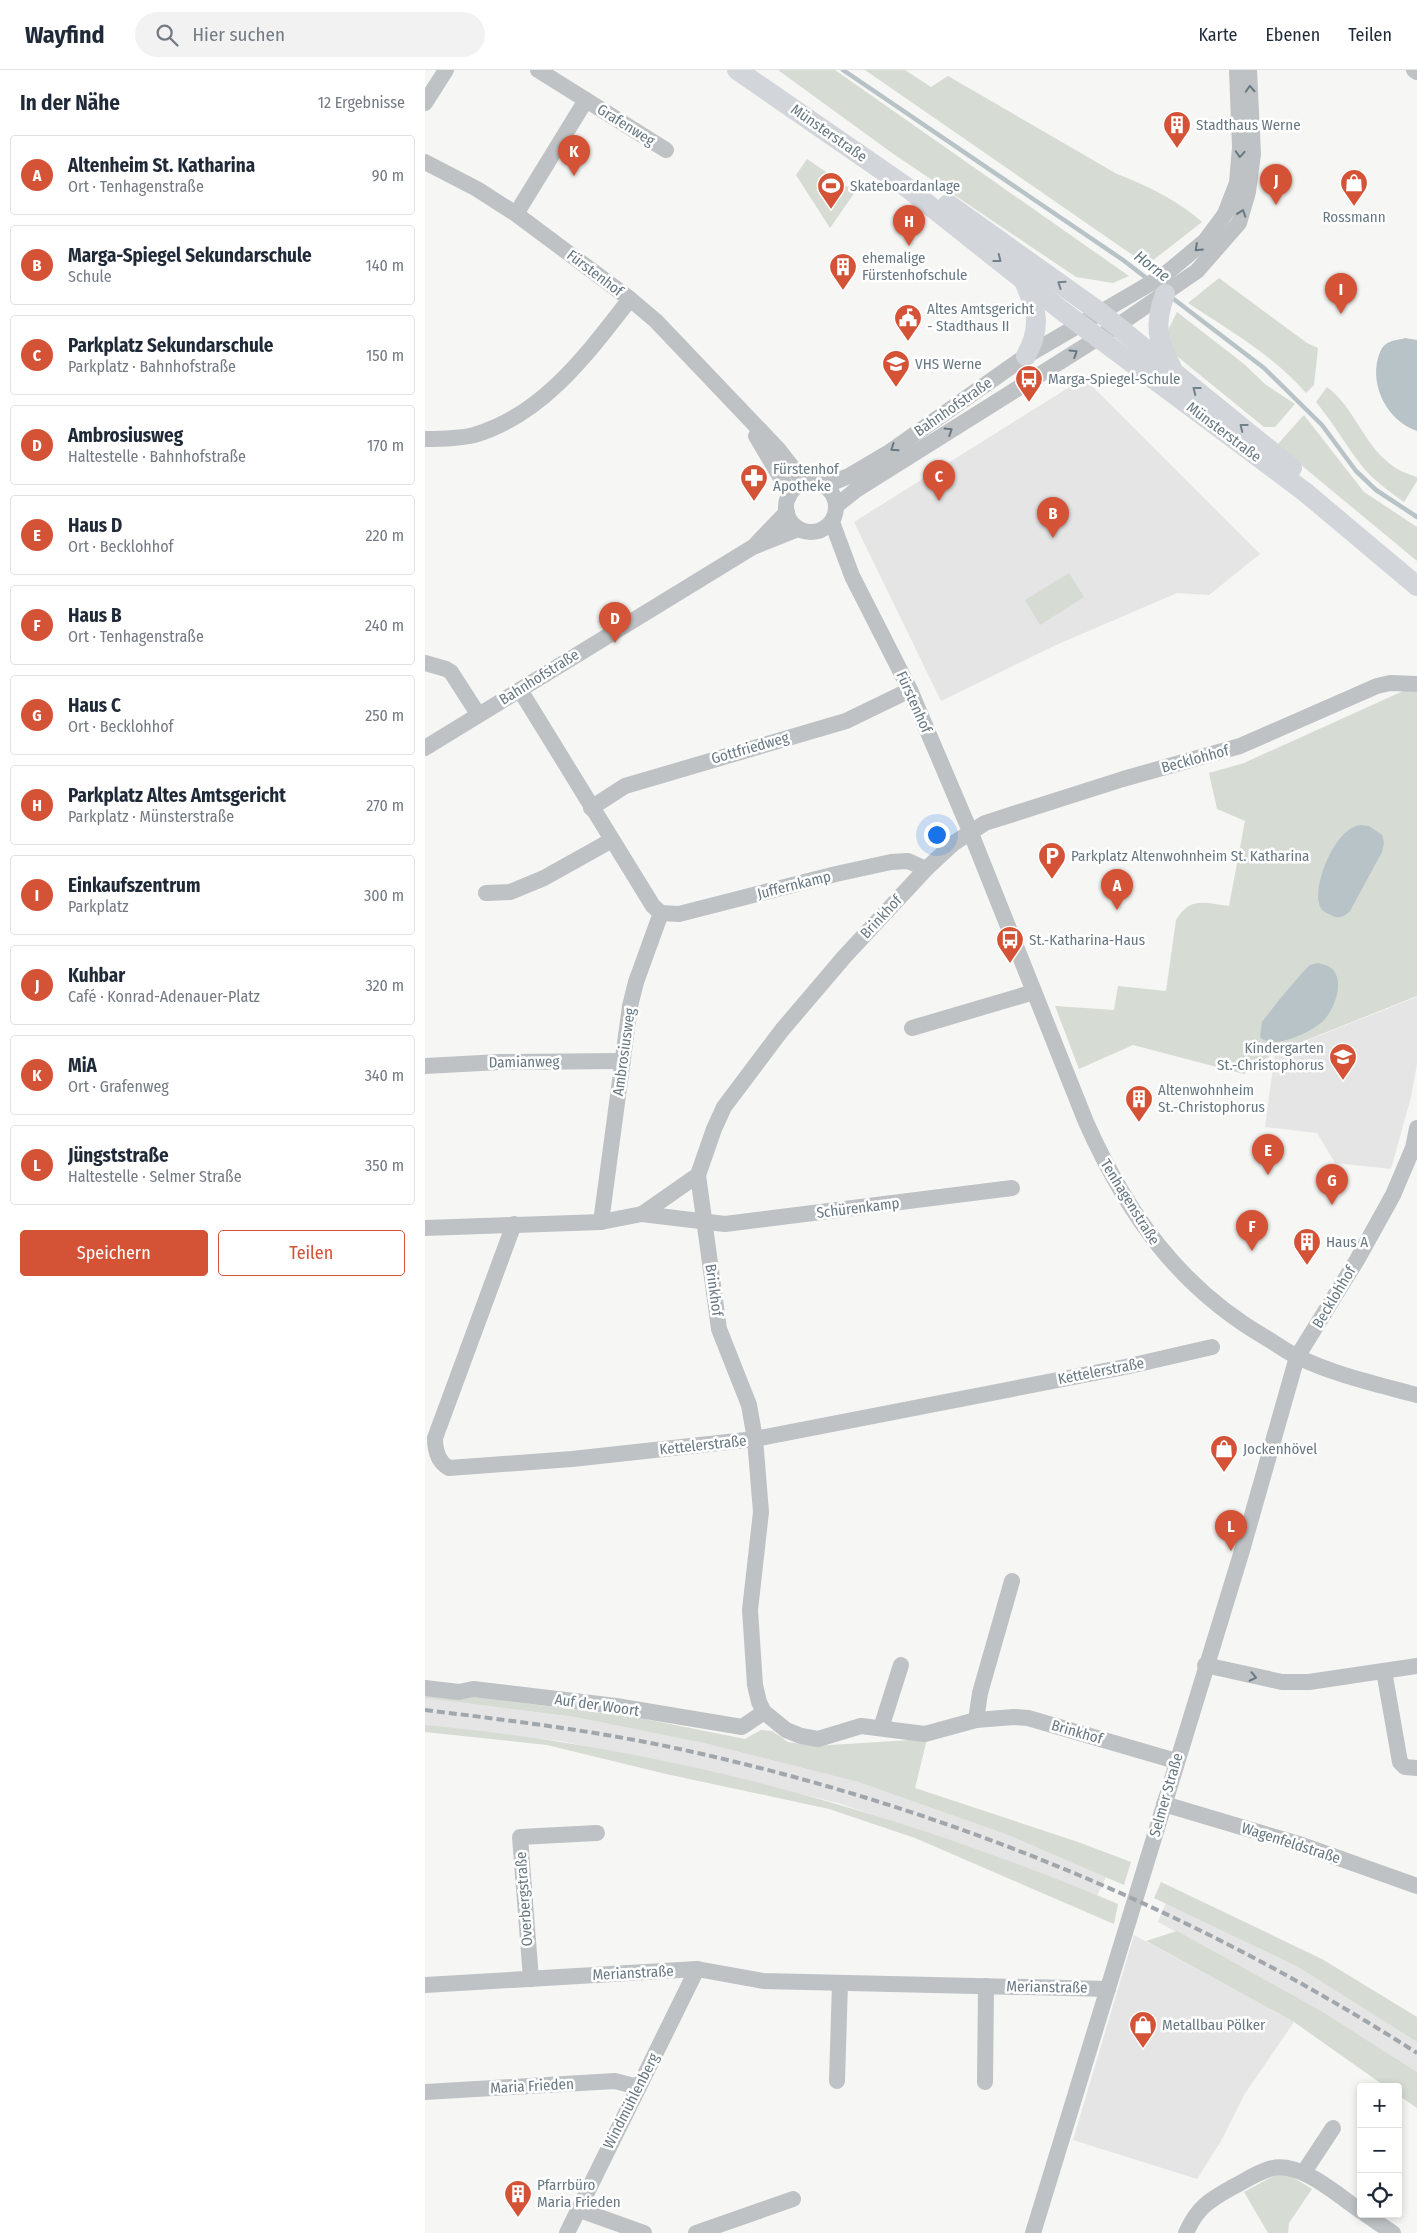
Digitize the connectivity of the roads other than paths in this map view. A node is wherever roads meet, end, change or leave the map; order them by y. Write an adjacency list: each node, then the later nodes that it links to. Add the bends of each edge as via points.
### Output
1 (446, 70): 8 (street)
2 (538, 70): 7 (street, Grafenweg)
3 (737, 70): 12 (main road, Münsterstraße, one-way to 12, via 905,186)
4 (759, 70): 15 (main road, Münsterstraße, one-way to 4)
5 (1237, 70): 13 (street, one-way to 13, via 1240,147 1236,188 1225,214)
6 (1249, 70): 13 (street, one-way to 6, via 1197,271 1239,223 1249,192 1253,154)
7 (586, 100): 9 (street, Grafenweg); 11 (street, Grafenweg)
8 (425, 103)
9 (666, 150)
10 (425, 162): 11 (street, Fürstenhof)
11 (516, 214): 14 (street, Fürstenhof)
12 (1023, 279): 16 (main road, Münsterstraße); 19 (main road, via 1037,322 1035,337)
13 (1162, 296): 15 (street, Bahnhofstraße, via 1137,293); 17 (street, Bahnhofstraße); 20 (main road, via 1158,330 1160,344)
14 (629, 299): 21 (street, Fürstenhof, via 656,321); 22 (street, via 606,330 541,400 496,428 450,439)
15 (1101, 312): 16 (street, Bahnhofstraße); 17 (main road, Münsterstraße)
16 (1080, 324): 18 (main road, Münsterstraße); 19 (street, Bahnhofstraße)
17 (1117, 326): 18 (street, Bahnhofstraße); 20 (main road, Münsterstraße)
18 (1099, 338): 26 (street, Bahnhofstraße, one-way to 18, via 856,490); 31 (main road, Münsterstraße, via 1305,492)
19 (1026, 356): 24 (street, Bahnhofstraße, one-way to 24, via 888,453)
20 (1175, 373): 29 (main road, Münsterstraße, one-way to 20)
21 (742, 413): 23 (street, Fürstenhof, via 778,448); 25 (street, Fürstenhof, via 785,485)
22 (425, 439)
23 (806, 482): 24 (street); 25 (street, Bahnhofstraße, via 800,485)
24 (825, 486): 26 (street, via 835,499)
25 (788, 504): 27 (street, via 789,518); 28 (street, Bahnhofstraße)
26 (834, 514): 27 (street, Bahnhofstraße, via 821,530); 30 (street, Fürstenhof)
27 (806, 531): 28 (street, Bahnhofstraße); 30 (street, Fürstenhof, via 823,539)
28 (753, 547): 34 (street, Bahnhofstraße)
29 (1417, 570)
30 (852, 576): 35 (street, Fürstenhof)
31 (1417, 586)
32 (425, 663): 36 (street, via 451,672)
33 (1417, 684): 39 (street, Becklohhof, via 1377,686 1239,746 1123,779 985,823)
34 (520, 690): 36 (street, Bahnhofstraße); 38 (street)
35 (910, 690): 38 (street, Gottfriedweg, via 845,721 625,786); 39 (street, Fürstenhof)
36 (478, 714): 37 (street, Bahnhofstraße)
37 (425, 748)
38 (591, 808): 40 (street)
39 (970, 831): 41 (street, Brinkhof); 44 (street, Tenhagenstraße)
40 (612, 840): 42 (street, via 544,878 510,892); 43 (street, via 653,906)
41 (926, 869): 43 (street, Juffernkamp, via 908,861 891,862 679,914); 49 (street, Brinkhof, via 845,956 738,1085 714,1129)
42 (486, 894)
43 (661, 913): 46 (street, Ambrosiusweg, via 633,993)
44 (1034, 992): 45 (street); 57 (street, Tenhagenstraße, via 1102,1159 1149,1234 1180,1270 1226,1311)
45 (912, 1028)
46 (623, 1062): 47 (street, Damianweg); 52 (street, Ambrosiusweg)
47 (425, 1066)
48 (1417, 1128): 57 (street, Becklohhof, via 1413,1148 1393,1196)
49 (698, 1175): 51 (street); 53 (street, Brinkhof)
50 (1012, 1188): 53 (street, Schürenkamp, via 725,1224)
51 (642, 1214): 52 (street); 53 (street)
52 (601, 1222): 54 (street)
53 (704, 1223): 59 (street, Brinkhof, via 719,1329 749,1405)
54 (514, 1224): 55 (street); 59 (street, Kettelerstraße, via 435,1438 436,1452 445,1465 455,1468 572,1459)
55 (425, 1228)
56 (1212, 1347): 59 (street, Kettelerstraße)
57 (1297, 1357): 58 (street, Tenhagenstraße); 62 (street, Selmer Straße, via 1241,1554)
58 (1417, 1395)
59 (755, 1439): 66 (street, Brinkhof, via 761,1512 749,1610 755,1685)
60 (1012, 1581): 67 (street, via 980,1693)
61 (901, 1664): 68 (street)
62 (1205, 1666): 64 (street, one-way to 64, via 1282,1682 1309,1682); 69 (street, Selmer Straße)
63 (1417, 1666): 64 (street)
64 (1384, 1671): 70 (street, via 1400,1762 1405,1767)
65 (425, 1688): 66 (street, Auf der Woort, via 459,1692 473,1689 616,1706 742,1727)
66 (763, 1712): 68 (street, Brinkhof, via 786,1730 818,1739 861,1726)
67 (976, 1720): 68 (street, Brinkhof, via 925,1734); 69 (street, Brinkhof, via 1028,1718)
68 (881, 1728)
69 (1176, 1761): 71 (street, Selmer Straße)
70 (1417, 1768)
71 (1164, 1804): 73 (street, Wagenfeldstraße, via 1302,1845); 79 (street, Selmer Straße)
72 (597, 1833): 75 (street, Overbergstraße, via 520,1837)
73 (1417, 1886)
74 (697, 1969): 75 (street, Merianstraße); 76 (street, Merianstraße, via 763,1981); 82 (street, Windmühlenberg)
75 (531, 1979): 77 (street, Merianstraße)
76 (840, 1983): 78 (street, Merianstraße); 80 (street)
77 (425, 1985)
78 (986, 1986): 79 (street, Merianstraße); 81 (street, Merianstraße)
79 (1108, 1989): 93 (street, Selmer Straße)
80 (837, 2081)
81 (985, 2082)
82 (638, 2087): 83 (street, Maria Frieden, via 615,2081); 88 (street, Windmühlenberg)
83 (425, 2092)
84 (1333, 2128): 85 (street)
85 (1304, 2172): 87 (street); 94 (street, via 1286,2167 1260,2172 1207,2202)
86 (793, 2199): 92 (street)
87 (1357, 2208)
88 (577, 2209): 90 (street, Windmühlenberg); 91 (street)
89 (1371, 2218): 95 (street)
90 (567, 2233)
91 (644, 2233)
92 (697, 2233)
93 (1033, 2233)
94 (1186, 2233)
95 (1393, 2233)

